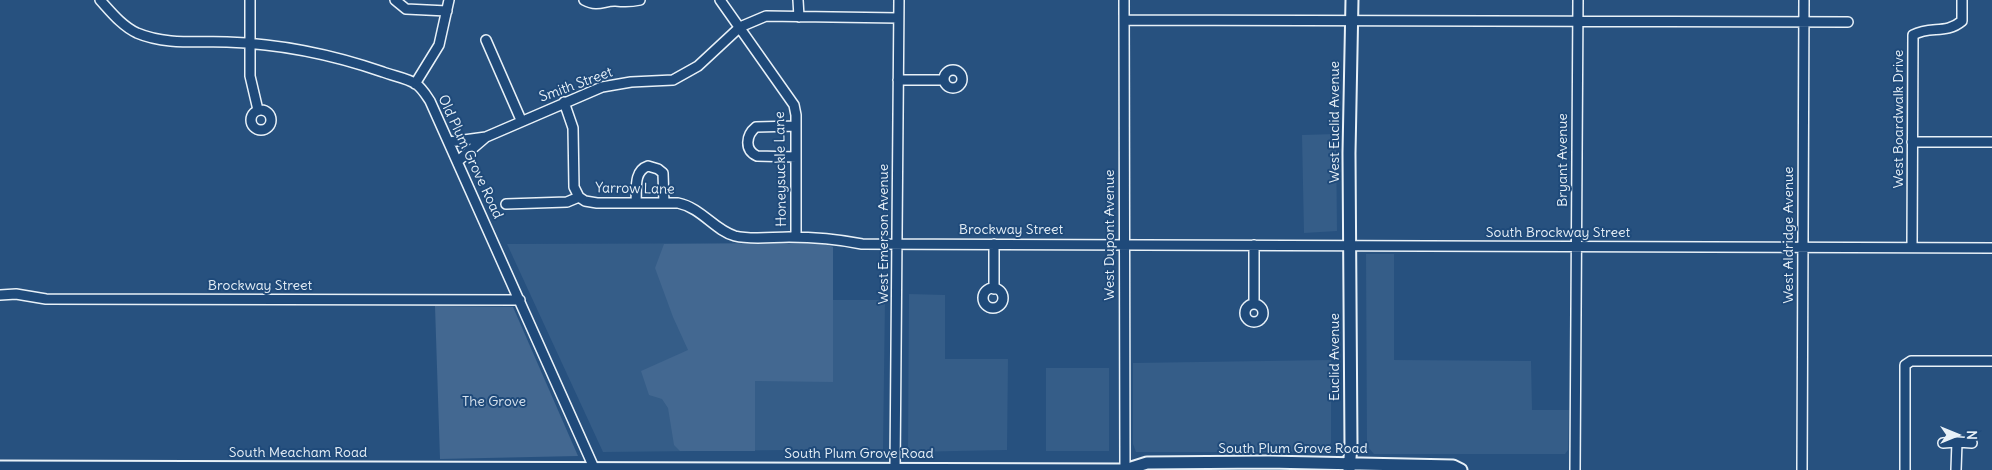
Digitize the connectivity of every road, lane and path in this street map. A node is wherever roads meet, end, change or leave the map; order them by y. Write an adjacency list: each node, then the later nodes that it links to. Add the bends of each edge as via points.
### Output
1 (100, 0): 26 (street, via 124,25 146,36 177,41)
2 (250, 0): 26 (street)
3 (396, 0): 16 (street, via 406,9)
4 (449, 0): 16 (street)
5 (584, 0): 6 (street, via 597,4)
6 (614, 0): 7 (street)
7 (640, 0)
8 (720, 0): 24 (street, Honeysuckle Lane)
9 (798, 0): 17 (street)
10 (899, 0): 18 (street, West Emerson Avenue)
11 (1124, 0): 19 (street, West Dupont Avenue)
12 (1352, 0): 20 (main road, West Euclid Avenue)
13 (1578, 0): 21 (street, Bryant Avenue)
14 (1804, 0): 22 (street, West Aldridge Avenue)
15 (1962, 0): 36 (street, West Boardwalk Drive, via 1962,21 1954,28 1927,29 1913,35)
16 (447, 11): 29 (street, via 439,45)
17 (799, 16): 18 (street, Smith Street); 24 (street, Smith Street, via 766,16)
18 (898, 18): 27 (street, West Emerson Avenue)
19 (1124, 20): 20 (street); 47 (street, West Dupont Avenue)
20 (1351, 20): 21 (street); 49 (main road, West Euclid Avenue)
21 (1577, 20): 22 (street); 50 (street, Bryant Avenue)
22 (1804, 22): 23 (street); 51 (street, West Aldridge Avenue)
23 (1848, 22)
24 (740, 27): 30 (street, Smith Street, via 698,66 673,80 620,83); 33 (street, Honeysuckle Lane, via 794,105)
25 (486, 40): 32 (street)
26 (251, 43): 29 (street, via 322,53); 31 (street, via 250,76)
27 (898, 80): 28 (street); 45 (street, West Emerson Avenue)
28 (944, 80)
29 (415, 84): 35 (street, Old Plum Grove Road, via 430,101)
30 (564, 102): 32 (street, Smith Street); 40 (street, Yarrow Lane, via 573,128 574,187)
31 (258, 110)
32 (522, 120): 34 (street, Smith Street)
33 (796, 126): 38 (street, Honeysuckle Lane); 38 (street, via 756,127 749,135 748,146 757,156)
34 (486, 137): 35 (street, Smith Street); 39 (street, Smith Street)
35 (449, 142): 39 (street, Old Plum Grove Road)
36 (1912, 142): 37 (street); 52 (street, West Boardwalk Drive)
37 (1992, 142)
38 (796, 157): 44 (street, Honeysuckle Lane)
39 (458, 161): 56 (street, Old Plum Grove Road)
40 (579, 197): 41 (street, Yarrow Lane, via 597,203); 43 (street, via 567,202)
41 (636, 203): 42 (street, Yarrow Lane); 42 (street, via 637,175 648,166 662,173)
42 (664, 203): 44 (street, Yarrow Lane, via 690,206 734,236)
43 (506, 204)
44 (796, 237): 45 (street, Yarrow Lane)
45 (898, 244): 46 (street, Brockway Street); 68 (street, West Emerson Avenue)
46 (994, 244): 47 (street, Brockway Street); 54 (street)
47 (1124, 244): 48 (street, South Brockway Street); 70 (street, West Dupont Avenue)
48 (1254, 245): 49 (street, South Brockway Street); 57 (street)
49 (1351, 245): 50 (street, South Brockway Street); 63 (main road, Euclid Avenue)
50 (1576, 247): 51 (street, South Brockway Street); 72 (street, Bryant Avenue)
51 (1803, 247): 52 (street, South Brockway Street); 73 (street, West Aldridge Avenue)
52 (1912, 247): 53 (street, South Brockway Street)
53 (1992, 248)
54 (994, 289)
55 (0, 295): 56 (street, Brockway Street, via 46,299)
56 (520, 300): 69 (street, Old Plum Grove Road)
57 (1254, 304)
58 (1992, 361): 74 (street, via 1911,361 1905,365)
59 (1943, 442): 60 (street)
60 (1957, 442): 61 (street); 75 (street)
61 (1972, 442)
62 (0, 467): 64 (main road, South Meacham Road)
63 (1349, 467): 70 (main road, South Plum Grove Road, via 1268,462 1147,463); 71 (main road, South Plum Grove Road, via 1453,466)
64 (71, 469): 65 (main road, South Meacham Road)
65 (244, 469): 66 (main road, South Meacham Road)
66 (385, 469): 69 (main road, South Meacham Road)
67 (671, 469): 68 (main road, South Plum Grove Road); 69 (main road, South Plum Grove Road)
68 (894, 469): 70 (main road, South Plum Grove Road)
69 (595, 470)
70 (1124, 470)
71 (1461, 470)
72 (1575, 470)
73 (1802, 470)
74 (1905, 470)
75 (1956, 470)

